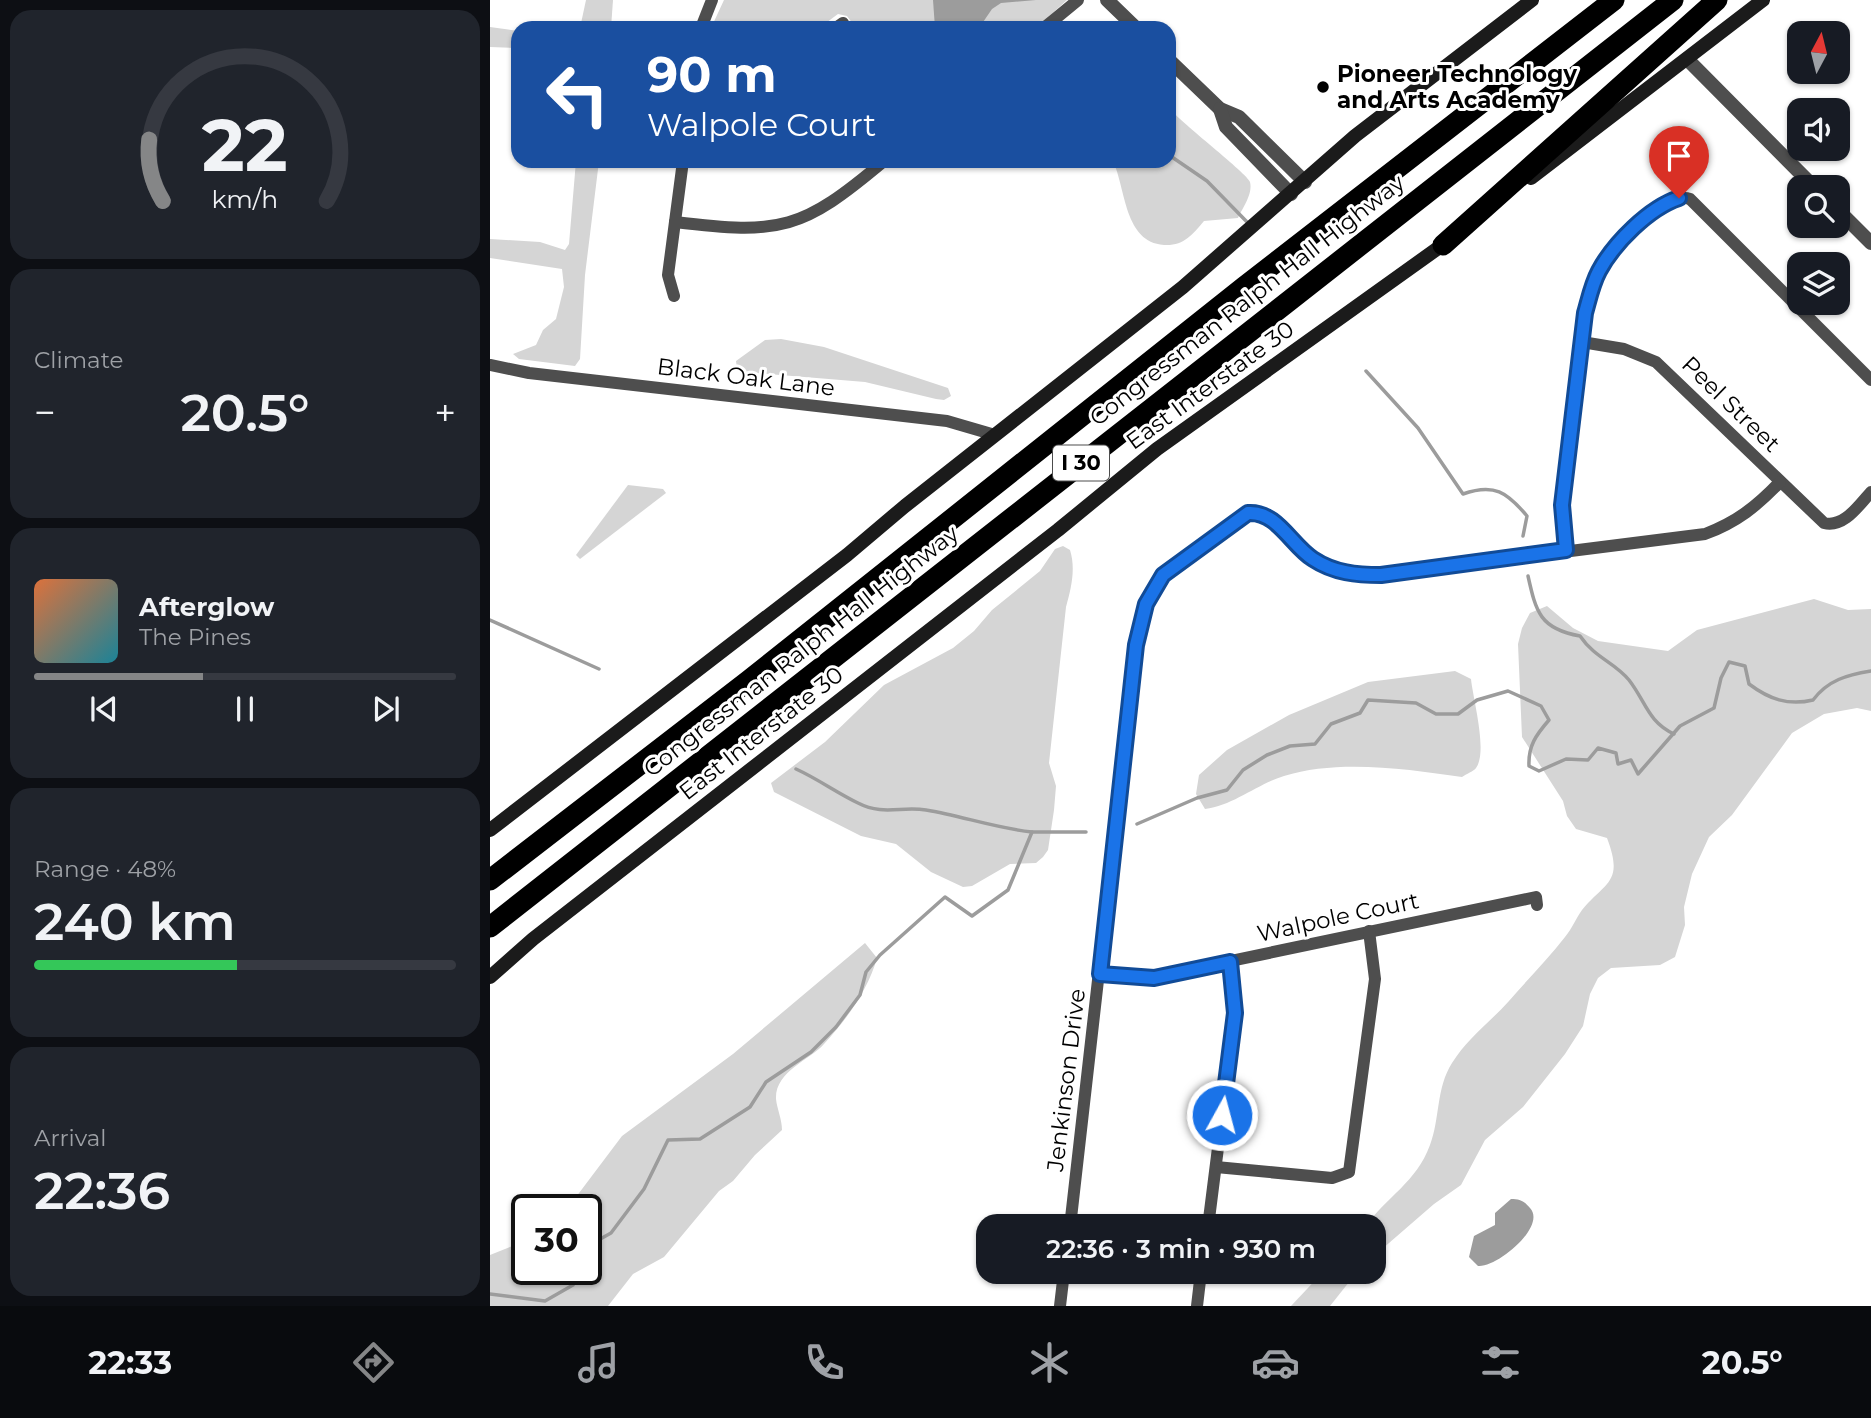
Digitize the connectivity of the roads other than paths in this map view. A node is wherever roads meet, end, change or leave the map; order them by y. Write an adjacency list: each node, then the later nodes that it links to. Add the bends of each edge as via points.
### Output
1 (712, 0): 9 (street)
2 (1078, 0): 10 (street)
3 (1107, 0): 11 (street)
4 (1532, 0): 18 (main road, via 1355,136)
5 (1614, 0): 33 (highway, Congressman Ralph Hall Highway / I 30)
6 (1673, 0): 35 (highway, Congressman Ralph Hall Highway / I 30)
7 (1717, 0): 23 (highway)
8 (1763, 0): 12 (main road, East Interstate 30)
9 (704, 21)
10 (1052, 21)
11 (1129, 21)
12 (1687, 59): 17 (street); 23 (main road, East Interstate 30)
13 (1176, 67): 14 (street)
14 (1220, 109): 18 (street, via 1239,117); 19 (street, via 1226,127)
15 (682, 168): 20 (street)
16 (875, 168): 20 (street, via 826,208 770,228 734,230)
17 (1802, 175)
18 (1305, 182): 19 (main road)
19 (1291, 194): 28 (main road, via 1183,287)
20 (674, 222): 24 (street, via 668,275)
21 (1850, 222): 22 (street)
22 (1871, 243)
23 (1443, 245): 39 (main road, East Interstate 30, via 1157,449)
24 (674, 296)
25 (1582, 342): 27 (street, via 1591,288 1604,263 1654,212 1679,198 1690,200); 29 (street, Peel Street, via 1624,349 1656,362); 31 (street, via 1562,505)
26 (490, 365): 28 (street, Black Oak Lane, via 947,421)
27 (1871, 380)
28 (995, 435): 32 (main road, via 796,596)
29 (1780, 482): 30 (street, Peel Street, via 1819,520 1834,524 1844,520); 31 (street, Jenkinson Drive, via 1738,520 1705,534)
30 (1871, 492)
31 (1566, 550): 38 (street, Jenkinson Drive, via 1361,575 1312,559 1273,520 1258,512 1248,513 1163,575 1146,604 1136,645)
32 (490, 830)
33 (490, 880)
34 (1537, 905): 36 (street, Walpole Court, via 1535,897)
35 (490, 927)
36 (1369, 931): 37 (street, Walpole Court); 40 (street, via 1375,979 1349,1172 1332,1178)
37 (1230, 962): 38 (street, Walpole Court, via 1154,978); 40 (street, via 1235,1013)
38 (1100, 974): 41 (street, Jenkinson Drive)
39 (490, 977)
40 (1216, 1167): 42 (street)
41 (1072, 1214)
42 (1210, 1214)
43 (1063, 1284): 45 (street)
44 (1200, 1284): 46 (street)
45 (1060, 1306)
46 (1197, 1306)

